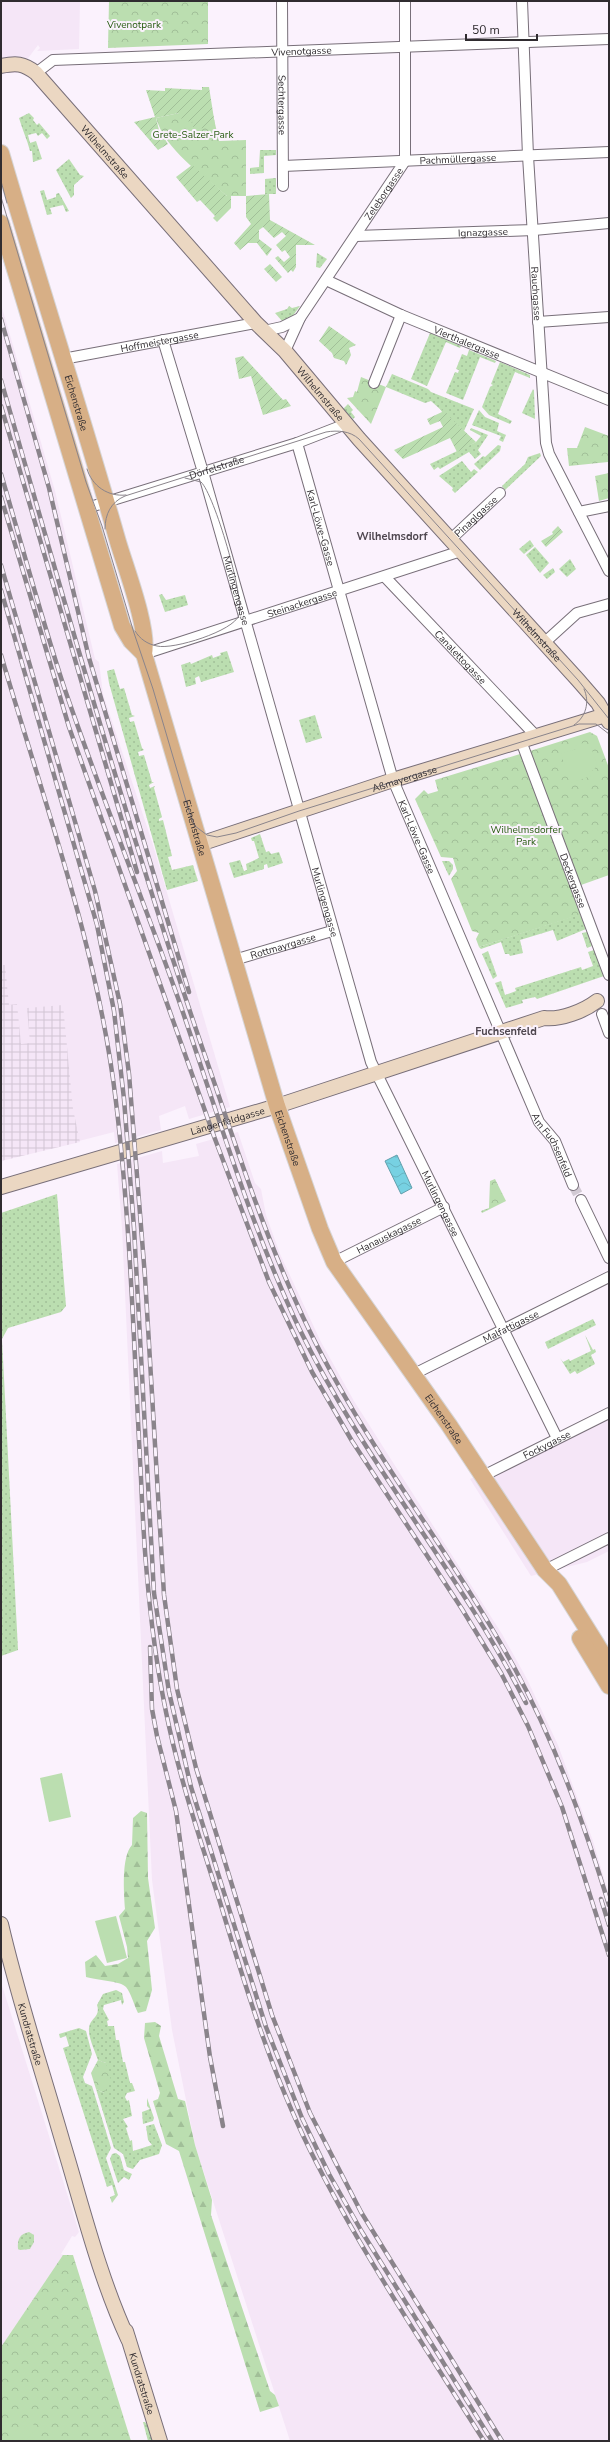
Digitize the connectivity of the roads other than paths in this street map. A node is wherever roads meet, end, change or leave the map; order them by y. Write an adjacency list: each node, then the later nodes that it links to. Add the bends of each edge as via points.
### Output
1 (282, 1): 7 (street, Sechtergasse)
2 (405, 1): 6 (street, Zeleborgasse)
3 (522, 1): 5 (street, Rauchgasse)
4 (609, 39): 5 (street, Vivenotgasse)
5 (524, 42): 6 (street, Vivenotgasse); 12 (street, Rauchgasse)
6 (405, 46): 7 (street, Vivenotgasse); 13 (street, Zeleborgasse)
7 (283, 53): 9 (street, Vivenotgasse, via 53,60); 14 (street, Sechtergasse)
8 (1, 66): 9 (street, via 16,63 26,65)
9 (36, 73): 25 (street, Wilhelmstraße)
10 (609, 152): 12 (street, Pachmüllergasse)
11 (1, 153): 28 (main road, Eichenstraße)
12 (528, 156): 13 (street, Pachmüllergasse); 18 (street, Rauchgasse)
13 (405, 161): 14 (street, Pachmüllergasse); 19 (street, Zeleborgasse)
14 (283, 166): 15 (street, Sechtergasse)
15 (284, 186)
16 (1, 223): 38 (main road, Eichenstraße)
17 (609, 223): 18 (street, Ignazgasse)
18 (534, 230): 19 (street, Ignazgasse); 24 (street, Rauchgasse)
19 (356, 236): 20 (street, Zeleborgasse)
20 (326, 280): 21 (street, Vierthalergasse); 23 (street, Zeleborgasse)
21 (401, 315): 29 (street, Vierthalergasse); 30 (street)
22 (609, 317): 24 (street)
23 (300, 318): 25 (street, Zeleborgasse, via 282,327); 27 (street, Zeleborgasse)
24 (538, 322): 29 (street, Rauchgasse)
25 (260, 327): 26 (street, Hoffmeistergasse); 27 (street, Wilhelmstraße)
26 (163, 340): 28 (street, Hoffmeistergasse); 34 (street, Murlingengasse)
27 (284, 351): 32 (street, Wilhelmstraße)
28 (63, 359): 36 (main road, Eichenstraße)
29 (542, 373): 31 (street, Vierthalergasse); 39 (street, Rauchgasse, via 549,454)
30 (374, 383)
31 (609, 400)
32 (346, 424): 33 (street, Dörfelstraße); 40 (street, Wilhelmstraße)
33 (296, 443): 34 (street, Dörfelstraße); 44 (street, Karl-Löwe-Gasse)
34 (203, 472): 36 (street, Dörfelstraße); 46 (street, Murlingengasse)
35 (500, 493): 40 (street, Pinaglgasse)
36 (107, 502): 38 (street, Dörfelstraße); 48 (main road, Eichenstraße, via 140,620 145,641)
37 (609, 506): 39 (street)
38 (87, 508): 48 (main road, Eichenstraße, via 122,626 131,641)
39 (579, 512): 42 (street, Rauchgasse)
40 (450, 540): 41 (street, Wilhelmstraße)
41 (461, 551): 43 (street, Steinackergasse); 47 (street, Wilhelmstraße)
42 (609, 571)
43 (384, 577): 44 (street, Steinackergasse); 50 (street, Canalettogasse)
44 (338, 592): 46 (street, Steinackergasse); 52 (street, Karl-Löwe-Gasse)
45 (609, 604): 47 (street, via 577,613)
46 (245, 619): 48 (street, Steinackergasse); 53 (street, Murlingengasse)
47 (544, 643): 49 (street, Wilhelmstraße)
48 (144, 654): 54 (main road, Eichenstraße)
49 (608, 717): 50 (street, Aßmayergasse)
50 (536, 736): 51 (street, Aßmayergasse)
51 (521, 741): 52 (street, Aßmayergasse); 57 (street, Deckergasse)
52 (393, 780): 53 (street, Aßmayergasse); 60 (street, Karl-Löwe-Gasse)
53 (299, 810): 54 (street, Aßmayergasse); 55 (street, Murlingengasse)
54 (200, 844): 56 (main road, Eichenstraße)
55 (332, 931): 56 (street, Rottmayrgasse); 62 (street, Murlingengasse, via 371,1062)
56 (234, 960): 64 (main road, Eichenstraße)
57 (609, 974)
58 (603, 999): 60 (street, Längenfeldgasse, via 588,1008 552,1019 544,1018)
59 (602, 1014): 61 (street)
60 (501, 1032): 62 (street, Längenfeldgasse); 63 (street, Karl-Löwe-Gasse)
61 (609, 1034)
62 (377, 1073): 64 (street, Längenfeldgasse); 68 (street, Murlingengasse)
63 (532, 1105): 65 (street, Am Fuchsenfeld, via 539,1122 555,1142)
64 (277, 1106): 66 (street, Längenfeldgasse); 70 (main road, Eichenstraße)
65 (573, 1185)
66 (1, 1187)
67 (581, 1200): 69 (street)
68 (444, 1208): 70 (street, Hanauskagasse); 72 (street, Murlingengasse)
69 (609, 1258)
70 (334, 1262): 73 (main road, Eichenstraße)
71 (609, 1277): 72 (street, Malfattigasse)
72 (503, 1330): 73 (street, Malfattigasse); 75 (street, Murlingengasse)
73 (412, 1375): 76 (main road, Eichenstraße)
74 (609, 1413): 75 (street, Fockygasse)
75 (557, 1438): 76 (street, Fockygasse)
76 (483, 1476): 78 (main road, Eichenstraße)
77 (609, 1538): 78 (street)
78 (545, 1570): 79 (main road, Eichenstraße, via 559,1584); 80 (main road, Eichenstraße, via 550,1590)
79 (609, 1664)
80 (609, 1686)
81 (1, 1924): 82 (street, Kundratstraße, via 15,1983 64,2144 86,2195)
82 (157, 2437)

